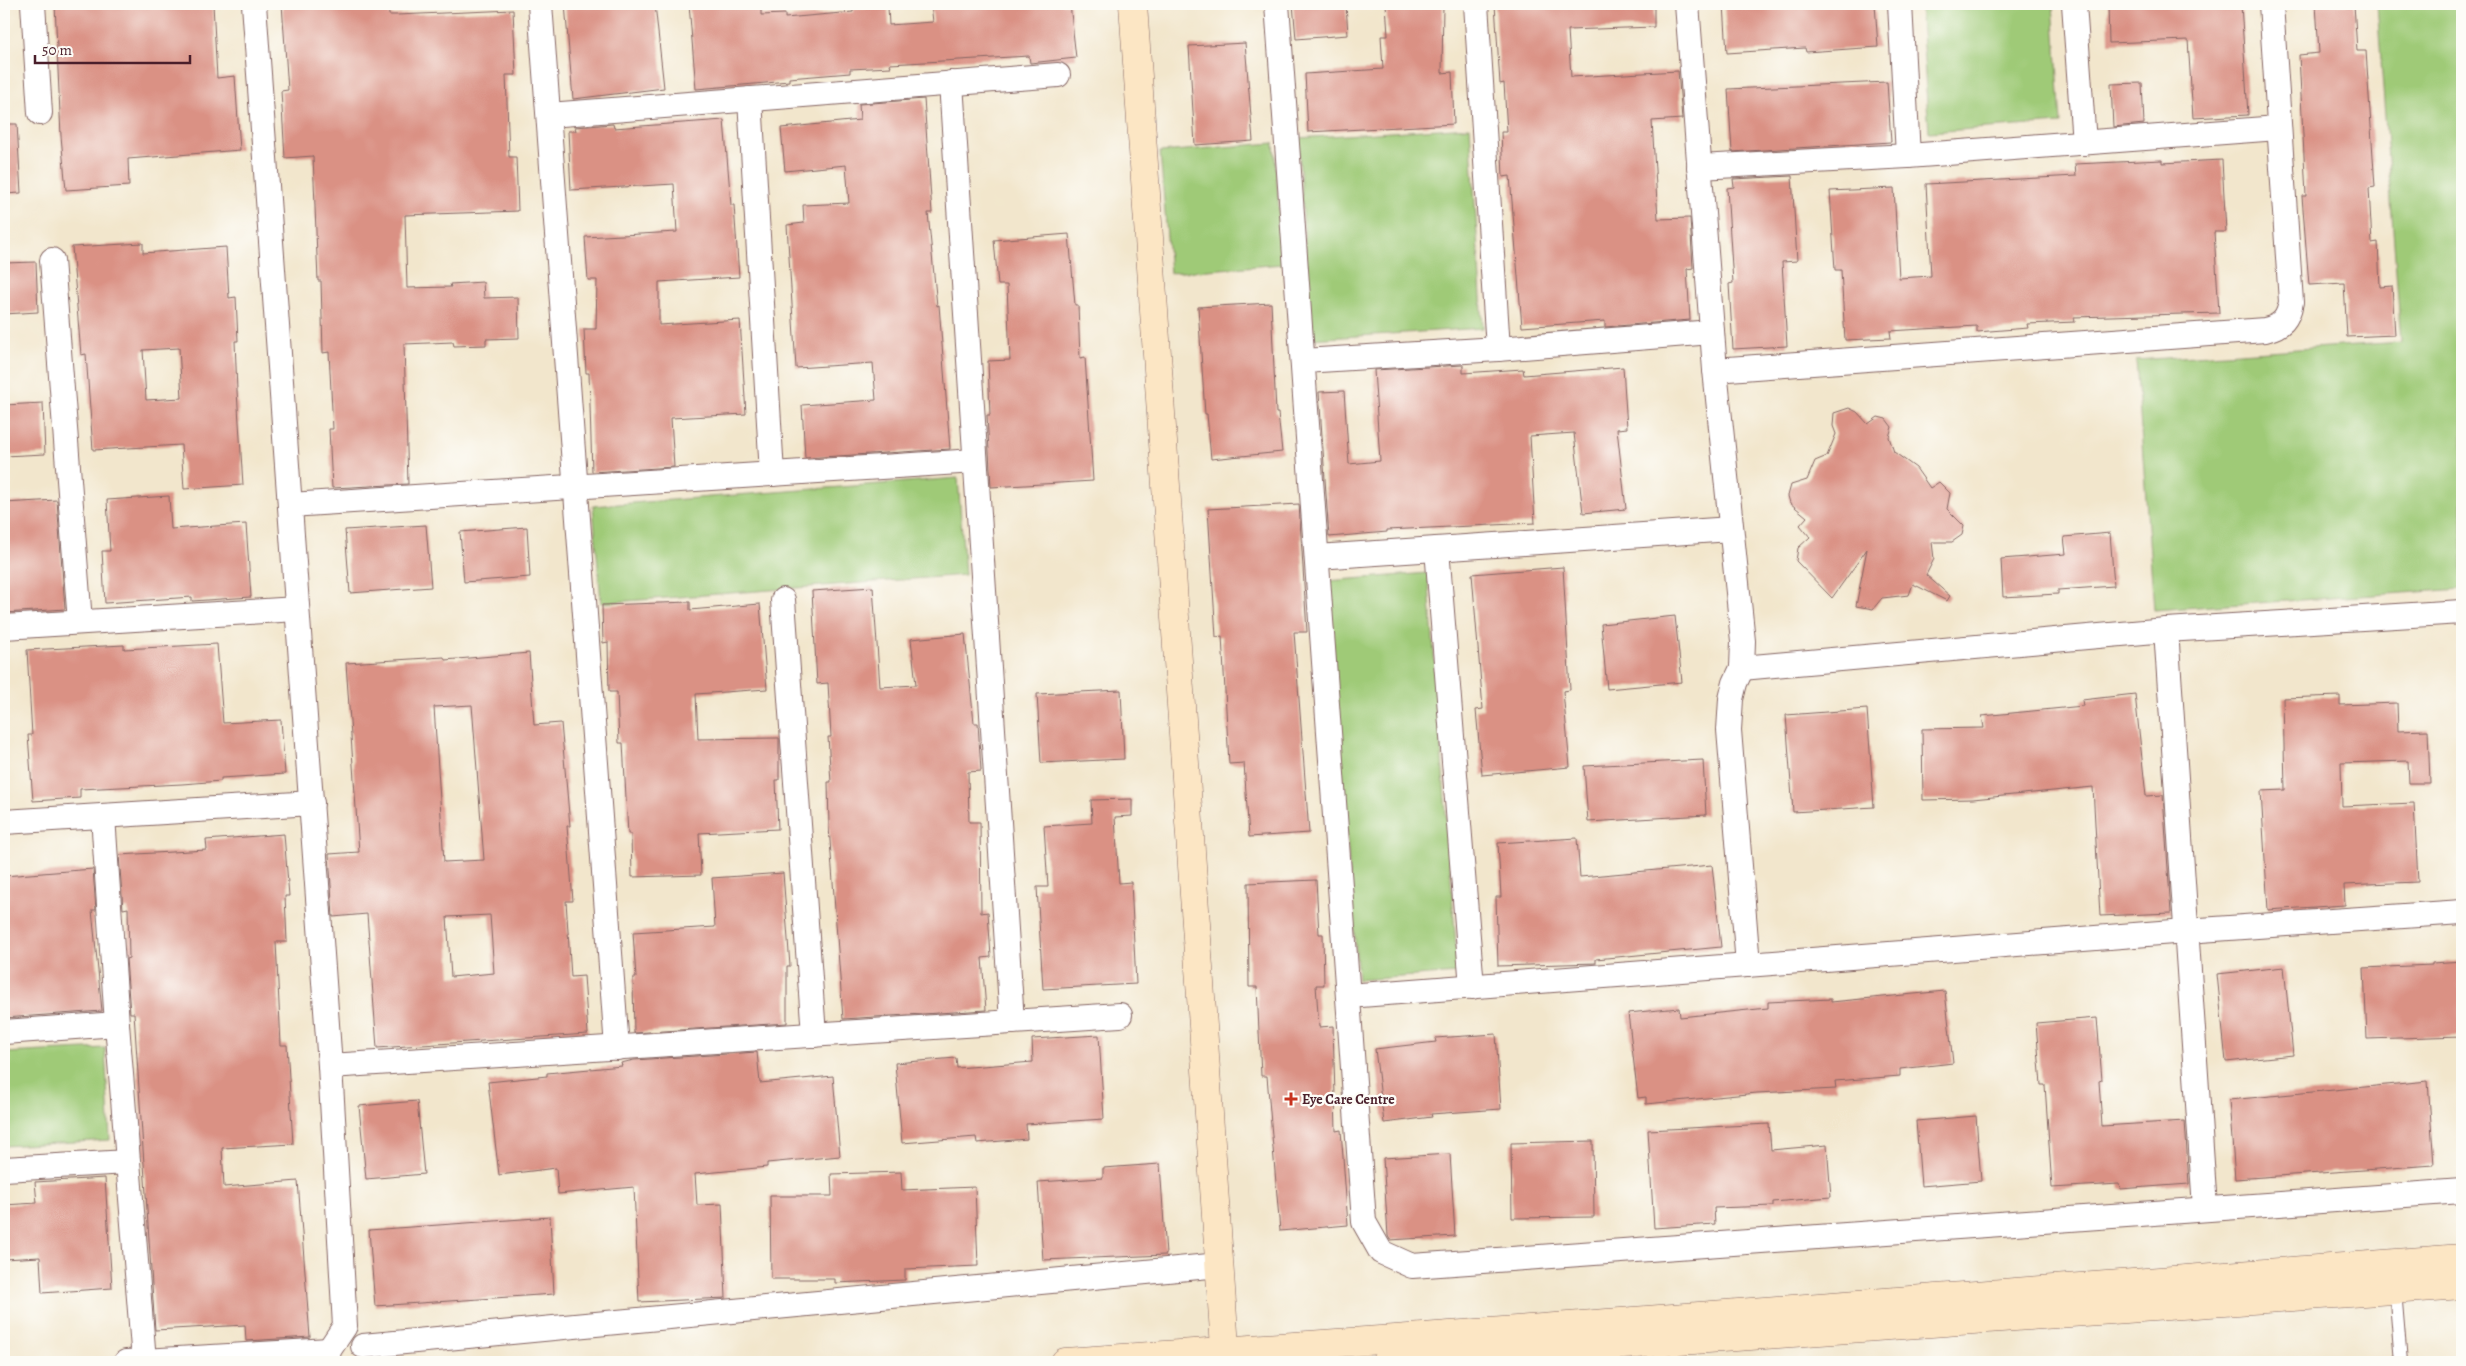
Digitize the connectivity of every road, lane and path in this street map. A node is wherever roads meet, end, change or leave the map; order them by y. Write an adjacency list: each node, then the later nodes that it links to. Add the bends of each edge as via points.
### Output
1 (33, 4): 14 (street)
2 (254, 4): 28 (street)
3 (540, 4): 15 (street)
4 (1133, 4): 59 (main road)
5 (1277, 4): 23 (street)
6 (1476, 4): 22 (street)
7 (1687, 4): 19 (street)
8 (1900, 4): 18 (street)
9 (2074, 4): 17 (street)
10 (2271, 4): 16 (street)
11 (1058, 75): 12 (street)
12 (951, 83): 13 (street); 25 (street)
13 (750, 99): 15 (street); 26 (street)
14 (40, 113)
15 (549, 114): 27 (street)
16 (2278, 128): 17 (street); 24 (street, via 2291,302 2288,317 2277,328)
17 (2084, 143): 18 (street)
18 (1908, 156): 19 (street)
19 (1699, 167): 21 (street)
20 (52, 260): 35 (street)
21 (1712, 332): 22 (street); 24 (street)
22 (1498, 350): 23 (street)
23 (1303, 361): 31 (street)
24 (1714, 370): 29 (street)
25 (975, 461): 26 (street); 48 (street)
26 (772, 474): 27 (street)
27 (576, 486): 28 (street); 52 (street)
28 (290, 505): 33 (street)
29 (1731, 529): 30 (street); 38 (street, via 1743,641)
30 (1437, 549): 31 (street); 45 (street)
31 (1317, 557): 46 (street)
32 (783, 600): 51 (street)
33 (297, 609): 35 (street); 39 (street)
34 (2462, 612): 37 (street)
35 (80, 622): 36 (street)
36 (4, 627)
37 (2166, 630): 38 (street); 43 (street)
38 (1742, 668): 44 (street, via 1731,699 1729,730)
39 (312, 803): 40 (street); 53 (street)
40 (103, 816): 41 (street); 49 (street)
41 (4, 822)
42 (2462, 912): 43 (street)
43 (2186, 931): 44 (street); 57 (street)
44 (1748, 965): 45 (street)
45 (1472, 987): 46 (street)
46 (1348, 996): 57 (street, via 1364,1222 1381,1252 1412,1266)
47 (1120, 1014): 48 (street)
48 (1012, 1022): 51 (street)
49 (117, 1024): 50 (street); 54 (street)
50 (4, 1032)
51 (814, 1034): 52 (street)
52 (617, 1048): 53 (street)
53 (330, 1066): 62 (street)
54 (128, 1162): 55 (street); 67 (street)
55 (4, 1169)
56 (2462, 1191): 57 (street)
57 (2205, 1208)
58 (2462, 1258): 63 (main road)
59 (1220, 1265): 64 (street); 66 (main road)
60 (2462, 1285): 61 (main road)
61 (2395, 1290): 63 (main road); 70 (lane)
62 (345, 1326): 64 (street); 65 (street)
63 (1580, 1345): 66 (main road); 69 (main road)
64 (363, 1354)
65 (328, 1356): 67 (street)
66 (1226, 1357): 68 (main road)
67 (135, 1362)
68 (1065, 1362)
69 (1386, 1362)
70 (2401, 1362)

